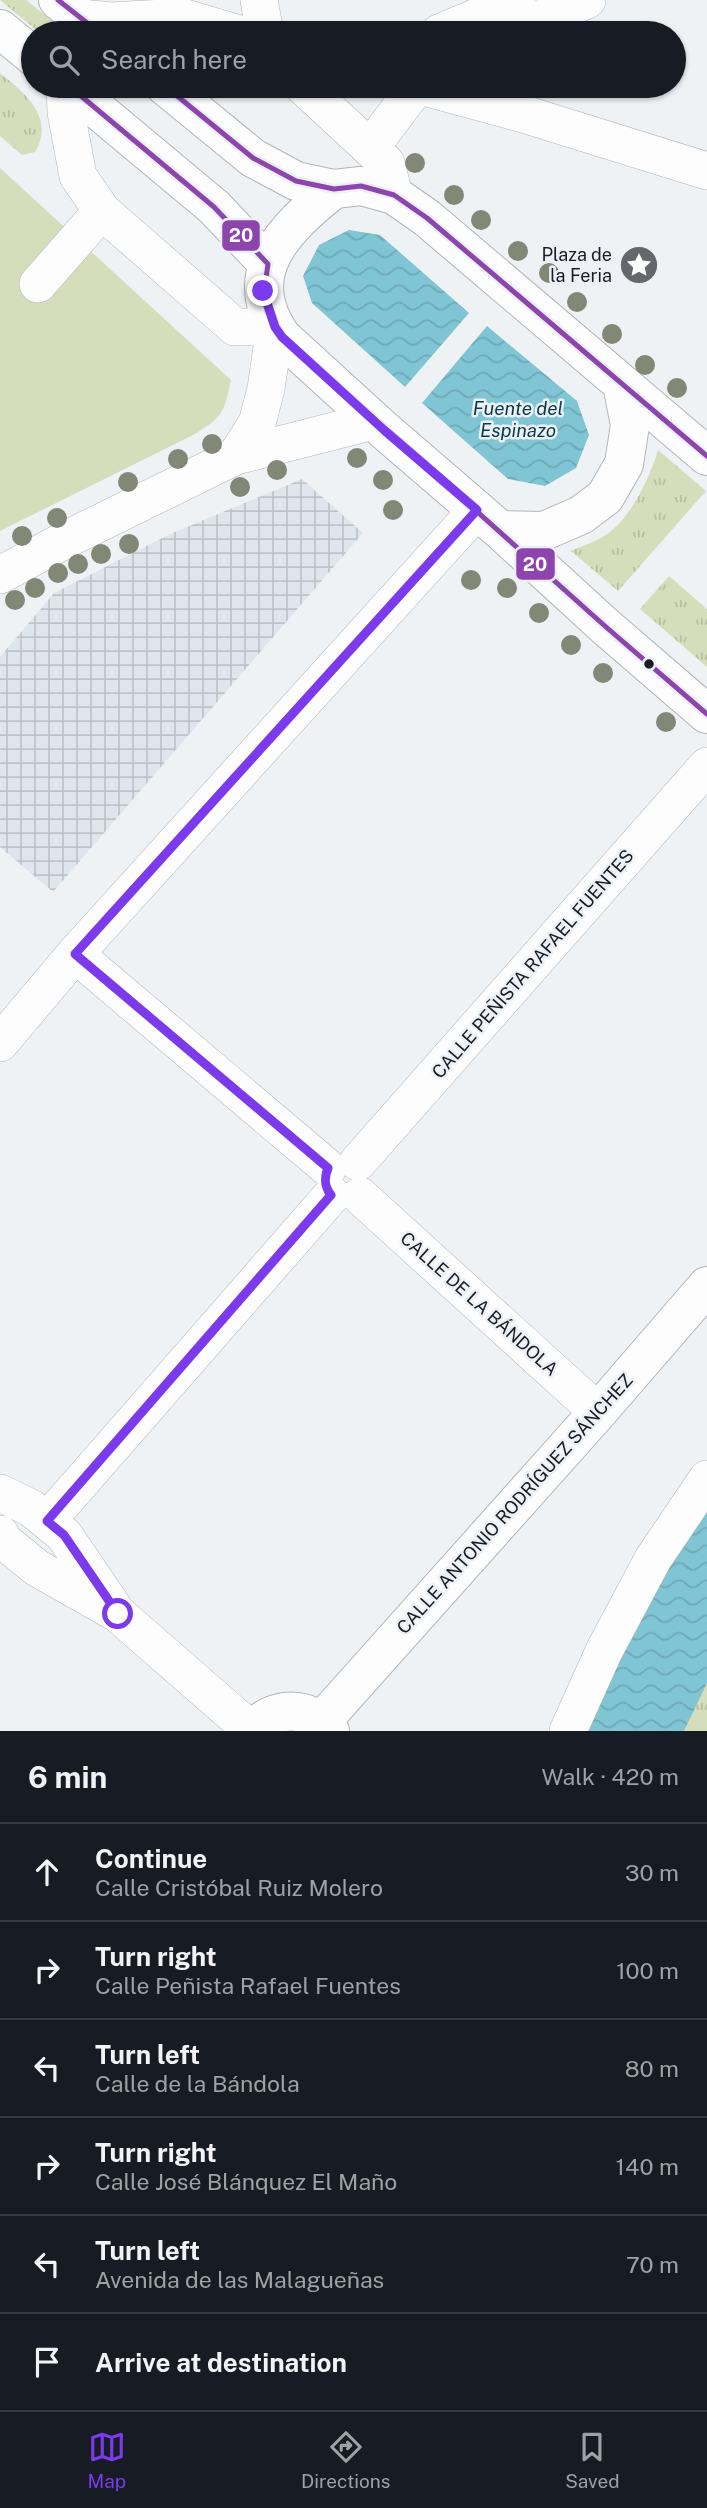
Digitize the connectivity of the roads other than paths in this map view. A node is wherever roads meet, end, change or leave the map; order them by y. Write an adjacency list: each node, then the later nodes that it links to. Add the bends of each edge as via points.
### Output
1 (260, 0): 8 (street)
2 (517, 0): 9 (street)
3 (587, 0): 10 (street)
4 (80, 17): 6 (street)
5 (111, 21): 7 (street, via 182,17)
6 (111, 21)
7 (196, 21)
8 (263, 21)
9 (467, 21)
10 (535, 21)
11 (0, 29): 12 (main road)
12 (21, 46)
13 (67, 98): 23 (street, via 78,176)
14 (82, 98): 24 (main road, via 214,207)
15 (179, 98): 21 (main road, via 253,158 296,181)
16 (316, 98): 19 (street)
17 (409, 98): 19 (street)
18 (463, 98): 20 (street)
19 (370, 148): 22 (street, via 386,163)
20 (707, 171)
21 (334, 189): 22 (main road, via 360,186); 24 (main road, via 282,237)
22 (394, 195): 27 (main road)
23 (102, 211): 25 (street); 26 (street, via 235,327)
24 (268, 264): 26 (main road, via 263,291)
25 (38, 284)
26 (275, 327): 28 (main road); 29 (street, via 257,423)
27 (622, 384): 30 (main road); 31 (main road, via 630,425 624,464 605,496 581,515 544,531)
28 (373, 421): 29 (street); 31 (main road)
29 (236, 456): 32 (street)
30 (707, 456)
31 (489, 520): 33 (main road); 35 (street)
32 (0, 575)
33 (707, 714)
34 (707, 766): 37 (street, CALLE PEÑISTA RAFAEL FUENTES)
35 (75, 954): 36 (street); 37 (street, CALLE DE LA BÁNDOLA)
36 (0, 1043)
37 (345, 1180): 39 (street, CALLE DE LA BÁNDOLA); 42 (street, CALLE PEÑISTA RAFAEL FUENTES)
38 (707, 1286): 39 (main road, CALLE ANTONIO RODRÍGUEZ SÁNCHEZ)
39 (598, 1412): 45 (main road, CALLE ANTONIO RODRÍGUEZ SÁNCHEZ)
40 (707, 1479): 47 (street, via 653,1559)
41 (0, 1493): 42 (street)
42 (47, 1521): 44 (street, via 64,1535)
43 (7, 1555): 44 (street)
44 (118, 1614): 46 (street)
45 (326, 1726): 46 (main road, via 295,1711 261,1720)
46 (251, 1731)
47 (568, 1731)

